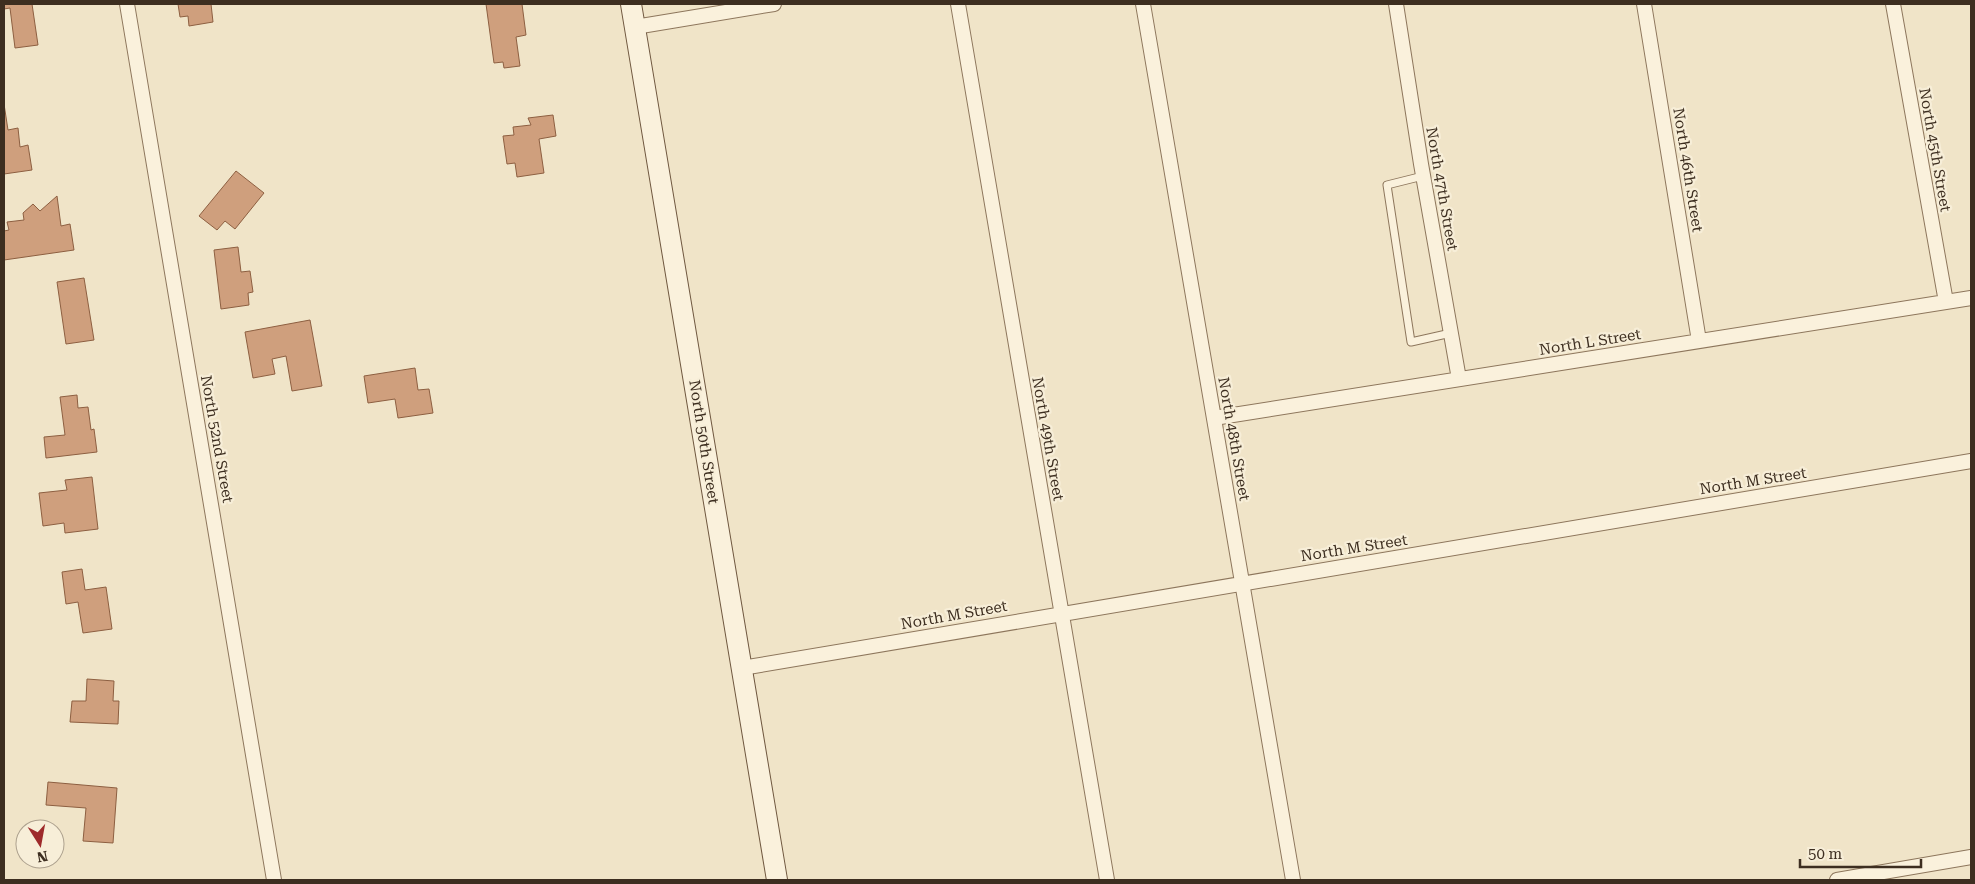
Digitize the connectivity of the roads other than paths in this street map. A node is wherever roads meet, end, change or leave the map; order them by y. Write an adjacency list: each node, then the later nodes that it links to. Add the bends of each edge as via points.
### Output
1 (127, 4): 22 (street, North 52nd Street)
2 (631, 4): 9 (street, North 50th Street)
3 (774, 4): 9 (street)
4 (958, 4): 19 (street, North 49th Street)
5 (1142, 4): 16 (street, North 48th Street)
6 (1396, 4): 10 (street, North 47th Street)
7 (1644, 4): 14 (street, North 46th Street)
8 (1893, 4): 12 (street, North 45th Street)
9 (635, 28): 20 (street, North 50th Street)
10 (1423, 176): 13 (street, North 47th Street); 13 (lane, via 1388,185 1411,342)
11 (1971, 298): 12 (street, North L Street)
12 (1946, 302): 14 (street, North L Street)
13 (1451, 332): 15 (street, North 47th Street)
14 (1699, 342): 15 (street, North L Street)
15 (1459, 379): 16 (street, North L Street)
16 (1214, 418): 18 (street, North 48th Street)
17 (1971, 461): 18 (street, North M Street)
18 (1242, 583): 19 (street, North M Street); 25 (street, North 48th Street)
19 (1061, 613): 20 (street, North M Street); 24 (street, North 49th Street)
20 (742, 668): 23 (street, North 50th Street)
21 (1971, 857): 26 (street)
22 (274, 880)
23 (777, 880)
24 (1106, 880)
25 (1293, 880)
26 (1837, 880)

